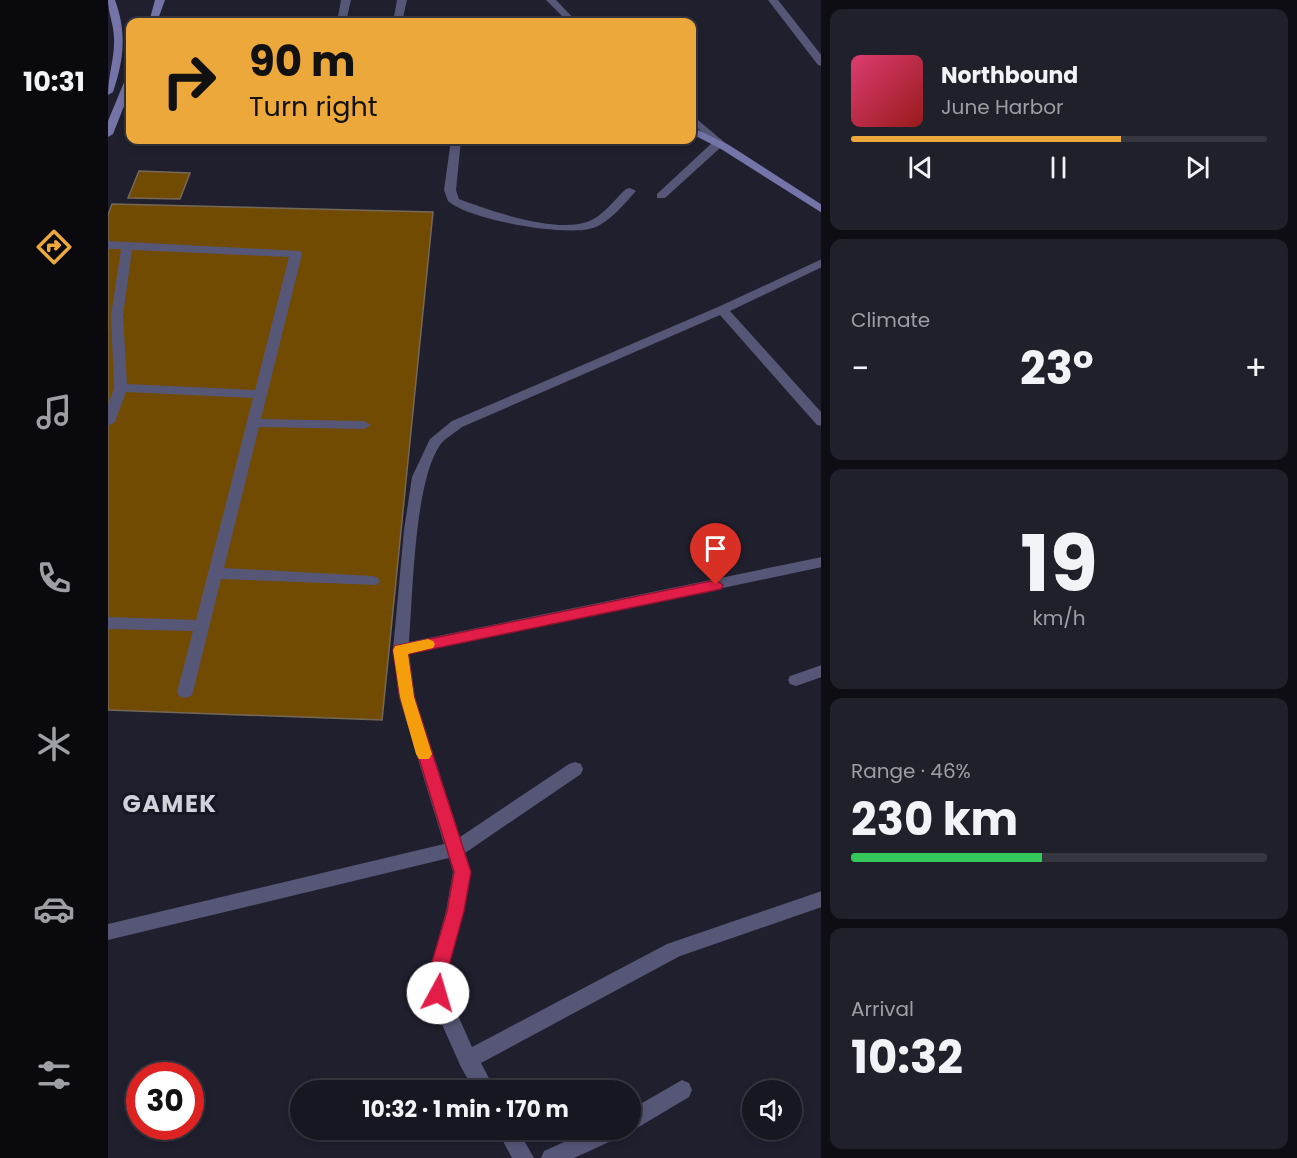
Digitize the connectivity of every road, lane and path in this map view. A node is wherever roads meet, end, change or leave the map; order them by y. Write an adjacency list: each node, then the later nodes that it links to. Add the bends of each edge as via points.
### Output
1 (110, 0): 13 (main road, via 117,16 120,44)
2 (160, 0): 7 (main road)
3 (346, 0): 8 (street)
4 (402, 0): 9 (street)
5 (551, 0): 10 (street)
6 (772, 0): 11 (street)
7 (154, 18)
8 (342, 18)
9 (398, 18)
10 (569, 18)
11 (821, 62)
12 (126, 90): 16 (main road)
13 (108, 92)
14 (696, 122): 18 (street)
15 (696, 132): 18 (main road)
16 (108, 134)
17 (456, 144): 19 (street, via 450,190 454,201 472,209 578,228 594,224)
18 (722, 145): 20 (street); 21 (main road)
19 (630, 191)
20 (661, 196)
21 (821, 209)
22 (108, 245): 23 (street)
23 (127, 246): 26 (street, via 117,315); 27 (street, via 296,254)
24 (821, 262): 25 (street)
25 (722, 310): 28 (street); 37 (street, via 457,424 435,442 419,477)
26 (121, 387): 27 (street); 29 (street)
27 (261, 394): 30 (street)
28 (821, 421)
29 (108, 422)
30 (253, 423): 31 (street); 33 (street)
31 (364, 425)
32 (821, 562): 37 (street)
33 (215, 573): 34 (street); 36 (street)
34 (372, 581)
35 (108, 622): 36 (street)
36 (202, 626): 40 (street)
37 (400, 650): 42 (street, via 407,697)
38 (821, 671): 39 (street)
39 (796, 680)
40 (185, 692)
41 (575, 769): 42 (street)
42 (456, 849): 44 (street); 45 (street, via 462,872 441,962 438,993)
43 (821, 899): 45 (street, via 674,950)
44 (108, 932)
45 (468, 1060): 46 (street)
46 (479, 1080)
47 (682, 1090): 48 (street)
48 (641, 1114)
49 (513, 1140): 51 (street)
50 (591, 1140): 52 (street)
51 (524, 1158)
52 (551, 1158)

